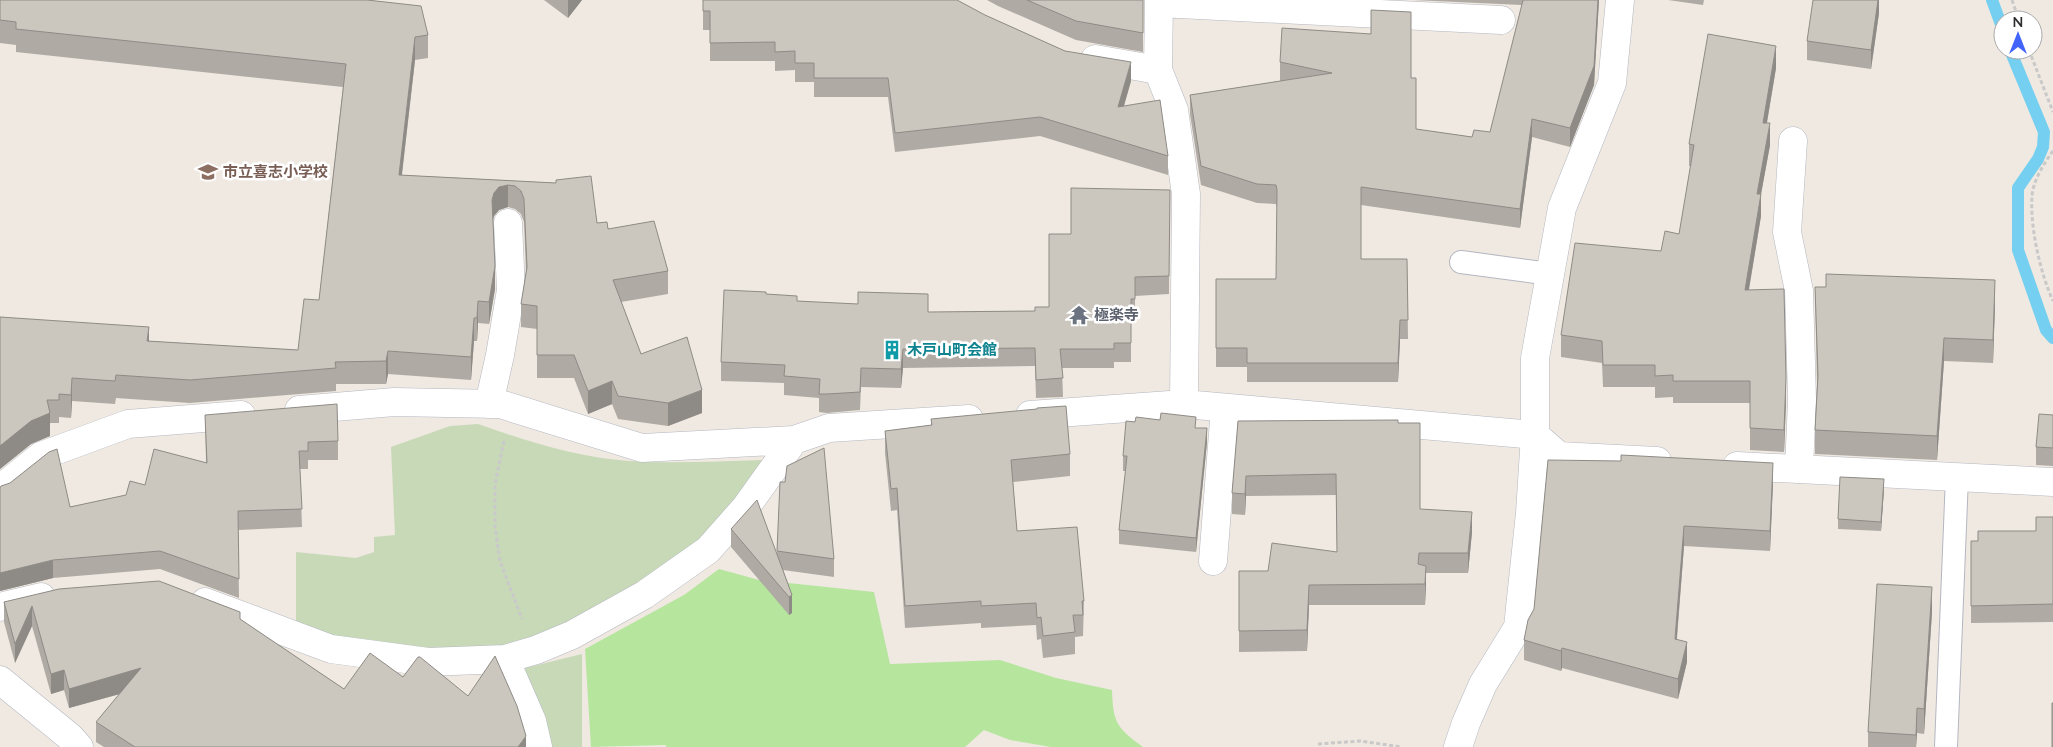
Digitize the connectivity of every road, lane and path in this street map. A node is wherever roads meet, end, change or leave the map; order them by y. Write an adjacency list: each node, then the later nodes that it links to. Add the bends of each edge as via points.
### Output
1 (1620, 0): 12 (street, via 1612,83 1562,208)
2 (1159, 2): 3 (street); 6 (street)
3 (1500, 20)
4 (1071, 55): 6 (street)
5 (2033, 60): 7 (path)
6 (1158, 70): 14 (street, via 1174,110 1186,194)
7 (2053, 112)
8 (1793, 141): 21 (street, via 1787,232 1799,292 1802,400)
9 (2053, 151): 13 (path, via 2044,163 2032,194 2044,281)
10 (508, 223): 15 (street, via 511,290 500,355)
11 (1462, 262): 12 (lane)
12 (1550, 274): 17 (street, via 1535,358)
13 (2053, 301)
14 (1184, 404): 16 (street); 18 (street, via 829,428)
15 (500, 407): 18 (street, via 642,448); 24 (street, via 394,402 128,424 42,456); 29 (path, via 495,528 500,561 511,594)
16 (1225, 408): 17 (street); 25 (street)
17 (1535, 435): 19 (street, via 1559,456); 36 (street, via 1518,627 1484,684)
18 (794, 440): 29 (street, via 746,507 708,550 644,595 572,635)
19 (1684, 463)
20 (1712, 464): 21 (street)
21 (1799, 469): 22 (street)
22 (1957, 477): 23 (street); 37 (lane)
23 (2053, 482)
24 (0, 489)
25 (1213, 561)
26 (67, 592): 28 (street)
27 (179, 592): 30 (street, via 331,649 428,662)
28 (0, 607)
29 (536, 650): 30 (street)
30 (505, 659): 34 (street, via 532,721)
31 (0, 680): 33 (street)
32 (1318, 744): 35 (path, via 1360,741)
33 (79, 747)
34 (538, 747)
35 (1402, 747)
36 (1458, 747)
37 (1946, 747)

